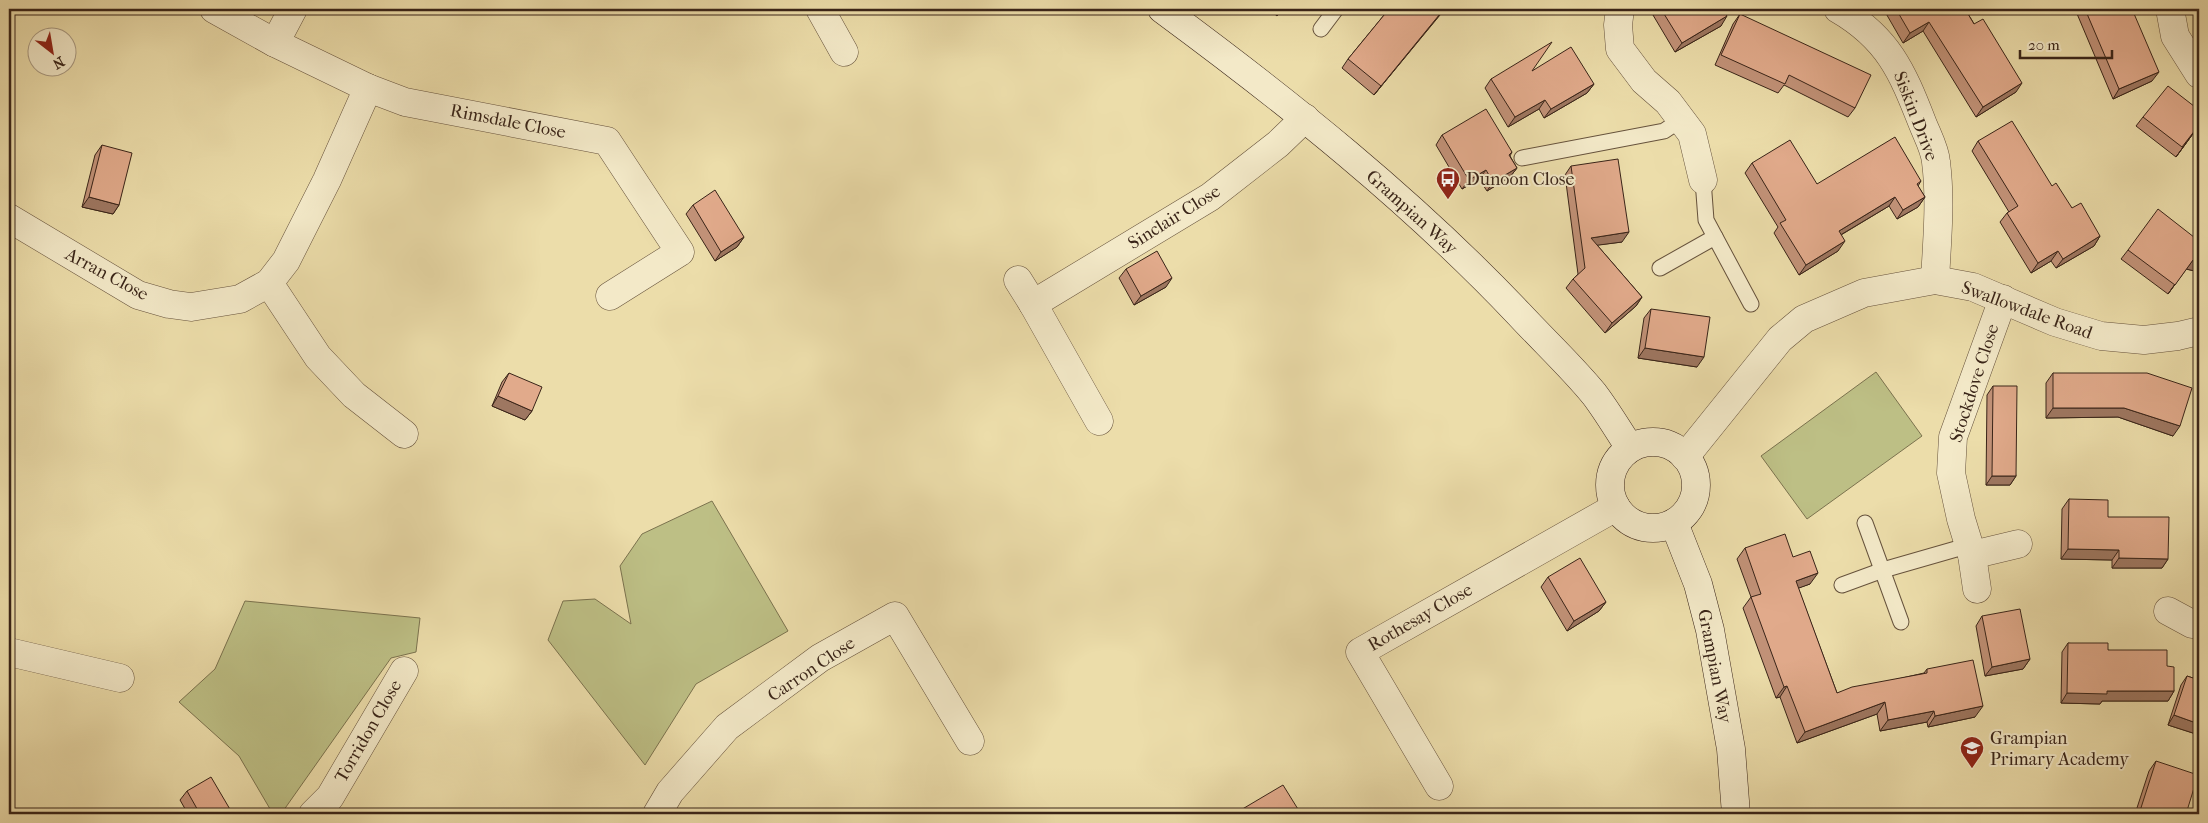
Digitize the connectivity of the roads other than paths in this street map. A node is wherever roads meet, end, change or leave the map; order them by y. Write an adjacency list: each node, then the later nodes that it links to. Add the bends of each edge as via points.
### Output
1 (214, 9): 10 (street, Rimsdale Close)
2 (294, 9): 10 (street)
3 (820, 9): 11 (street)
4 (1162, 9): 14 (street, Grampian Way)
5 (1336, 9): 9 (lane)
6 (1620, 9): 15 (street, via 1620,49 1644,81)
7 (1838, 9): 22 (street, Siskin Drive, via 1882,43 1905,79 1936,159 1939,199)
8 (2170, 9): 12 (street, via 2175,36)
9 (1321, 29)
10 (275, 43): 13 (street, Rimsdale Close)
11 (844, 52)
12 (2199, 74)
13 (368, 88): 23 (street, Arran Close, via 286,261); 24 (street, Rimsdale Close, via 405,102 607,140 680,252)
14 (1304, 118): 26 (street, Sinclair Close, via 1278,144 1210,196); 31 (street, Grampian Way, via 1430,225 1493,288 1594,395)
15 (1682, 119): 16 (lane, via 1664,131); 17 (street, via 1692,134)
16 (1522, 158)
17 (1703, 180): 19 (lane, via 1706,220)
18 (9, 218): 23 (street, Arran Close, via 138,295 169,304 191,307 240,299)
19 (1715, 237): 20 (lane); 27 (lane)
20 (1660, 268)
21 (1018, 280): 26 (street)
22 (1935, 280): 25 (street, Swallowdale Road, via 1973,287); 32 (street, Swallowdale Road, via 1864,292 1804,319 1780,338)
23 (269, 283): 30 (street, via 318,358 354,395)
24 (610, 296)
25 (2003, 299): 28 (street, Swallowdale Road, via 2055,322 2101,336 2144,340); 37 (street, Stockdove Close, via 1952,437 1951,472 1960,519)
26 (1033, 304): 29 (street)
27 (1751, 304)
28 (2199, 331)
29 (1099, 421)
30 (404, 434)
31 (1630, 448): 32 (street, via 1644,442 1660,442 1670,444); 33 (street, via 1616,462 1610,476 1611,495)
32 (1685, 457): 34 (street, via 1694,468 1696,496 1684,516)
33 (1616, 507): 34 (street, via 1629,521 1642,527 1660,528); 48 (street, Rothesay Close, via 1360,652)
34 (1674, 523): 51 (street, Grampian Way, via 1698,584 1710,630 1731,749)
35 (1865, 523): 38 (lane)
36 (2018, 544): 37 (street)
37 (1971, 550): 38 (lane); 40 (street, Stockdove Close)
38 (1882, 570): 39 (lane); 42 (lane)
39 (1842, 585)
40 (1977, 589)
41 (2168, 611): 43 (street)
42 (1901, 622)
43 (2199, 625)
44 (9, 652): 46 (street)
45 (404, 671): 49 (street, Torridon Close, via 330,797)
46 (120, 678)
47 (970, 740): 50 (street, Carron Close, via 894,616 820,658 727,727 670,792)
48 (1439, 786)
49 (313, 814)
50 (657, 814)
51 (1736, 814)

